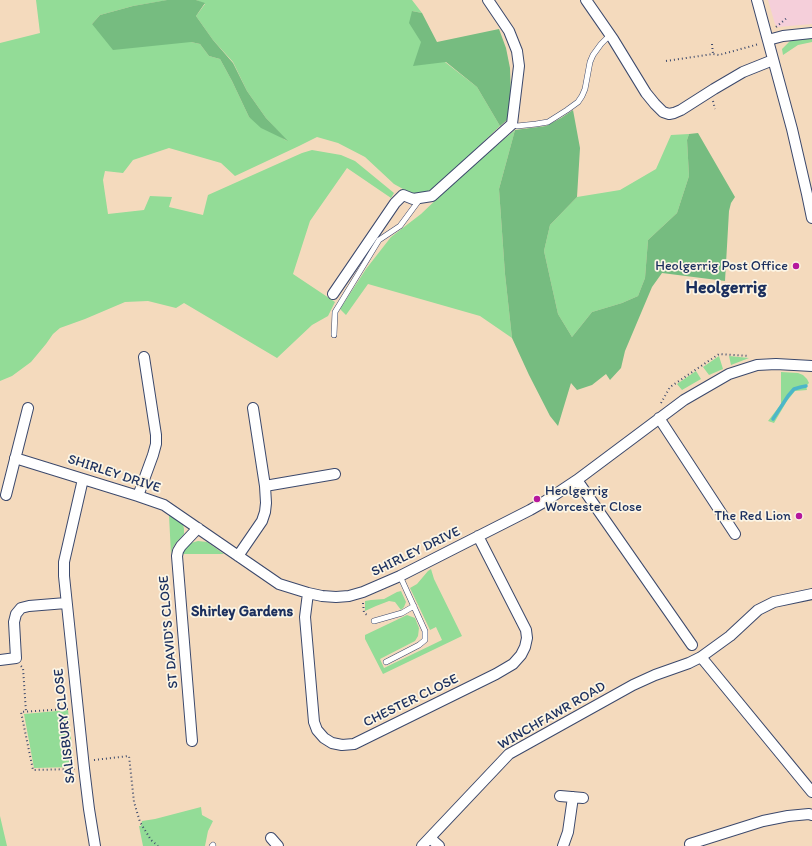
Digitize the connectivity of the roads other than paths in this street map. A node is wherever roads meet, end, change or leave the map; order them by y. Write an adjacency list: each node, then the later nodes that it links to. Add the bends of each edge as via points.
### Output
1 (488, 0): 8 (street, via 509,30 517,51 519,66)
2 (586, 0): 5 (street)
3 (757, 0): 6 (street)
4 (812, 33): 6 (street, via 783,36)
5 (610, 35): 7 (street, via 646,93 663,112 669,114 681,110 743,72); 8 (lane, via 593,55 585,89 578,102 548,122 517,126)
6 (769, 41): 7 (street)
7 (773, 60): 10 (street)
8 (512, 124): 9 (street, via 432,196)
9 (421, 198): 11 (street, via 413,199 403,195 395,203); 12 (lane, via 400,226 379,240 335,312)
10 (812, 217)
11 (333, 294)
12 (334, 335)
13 (144, 357): 24 (street, via 156,444)
14 (812, 366): 17 (street, SHIRLEY DRIVE, via 757,364 709,384)
15 (28, 408): 18 (street)
16 (253, 408): 22 (street)
17 (659, 418): 21 (street, SHIRLEY DRIVE); 26 (street, via 729,516)
18 (15, 458): 20 (street, SHIRLEY DRIVE); 23 (street)
19 (335, 474): 22 (street)
20 (83, 479): 24 (street, SHIRLEY DRIVE); 32 (street, SALISBURY CLOSE, via 64,562)
21 (577, 480): 27 (street, SHIRLEY DRIVE, via 530,510); 35 (street)
22 (265, 486): 28 (street, via 266,503 262,521)
23 (6, 494)
24 (138, 496): 25 (street, SHIRLEY DRIVE, via 164,505)
25 (198, 528): 28 (street, SHIRLEY DRIVE); 39 (street, ST DAVID'S CLOSE, via 181,546 177,556)
26 (735, 534)
27 (478, 536): 29 (street, SHIRLEY DRIVE); 30 (street, CHESTER CLOSE, via 526,630 527,638 521,655 513,664 496,674 354,744 342,746 332,743 317,730 314,722 305,616)
28 (238, 556): 30 (street, SHIRLEY DRIVE, via 279,584)
29 (400, 576): 30 (street, SHIRLEY DRIVE, via 349,596); 33 (lane)
30 (308, 593)
31 (812, 594): 36 (street, WINCHFAWR ROAD, via 774,602 758,610 730,636)
32 (66, 603): 37 (street, via 21,608 14,622 16,658); 45 (street, SALISBURY CLOSE, via 80,765)
33 (414, 606): 34 (lane, via 402,613); 38 (lane, via 425,631 425,640)
34 (374, 621)
35 (692, 645)
36 (701, 657): 40 (street); 43 (street, WINCHFAWR ROAD, via 634,685 509,754)
37 (0, 660)
38 (386, 662)
39 (192, 742)
40 (812, 792)
41 (560, 796): 48 (street, via 578,798)
42 (812, 815): 44 (street, via 763,821)
43 (430, 838): 46 (street, WINCHFAWR ROAD); 47 (street)
44 (690, 844)
45 (95, 846)
46 (422, 846)
47 (439, 846)
48 (563, 846)

